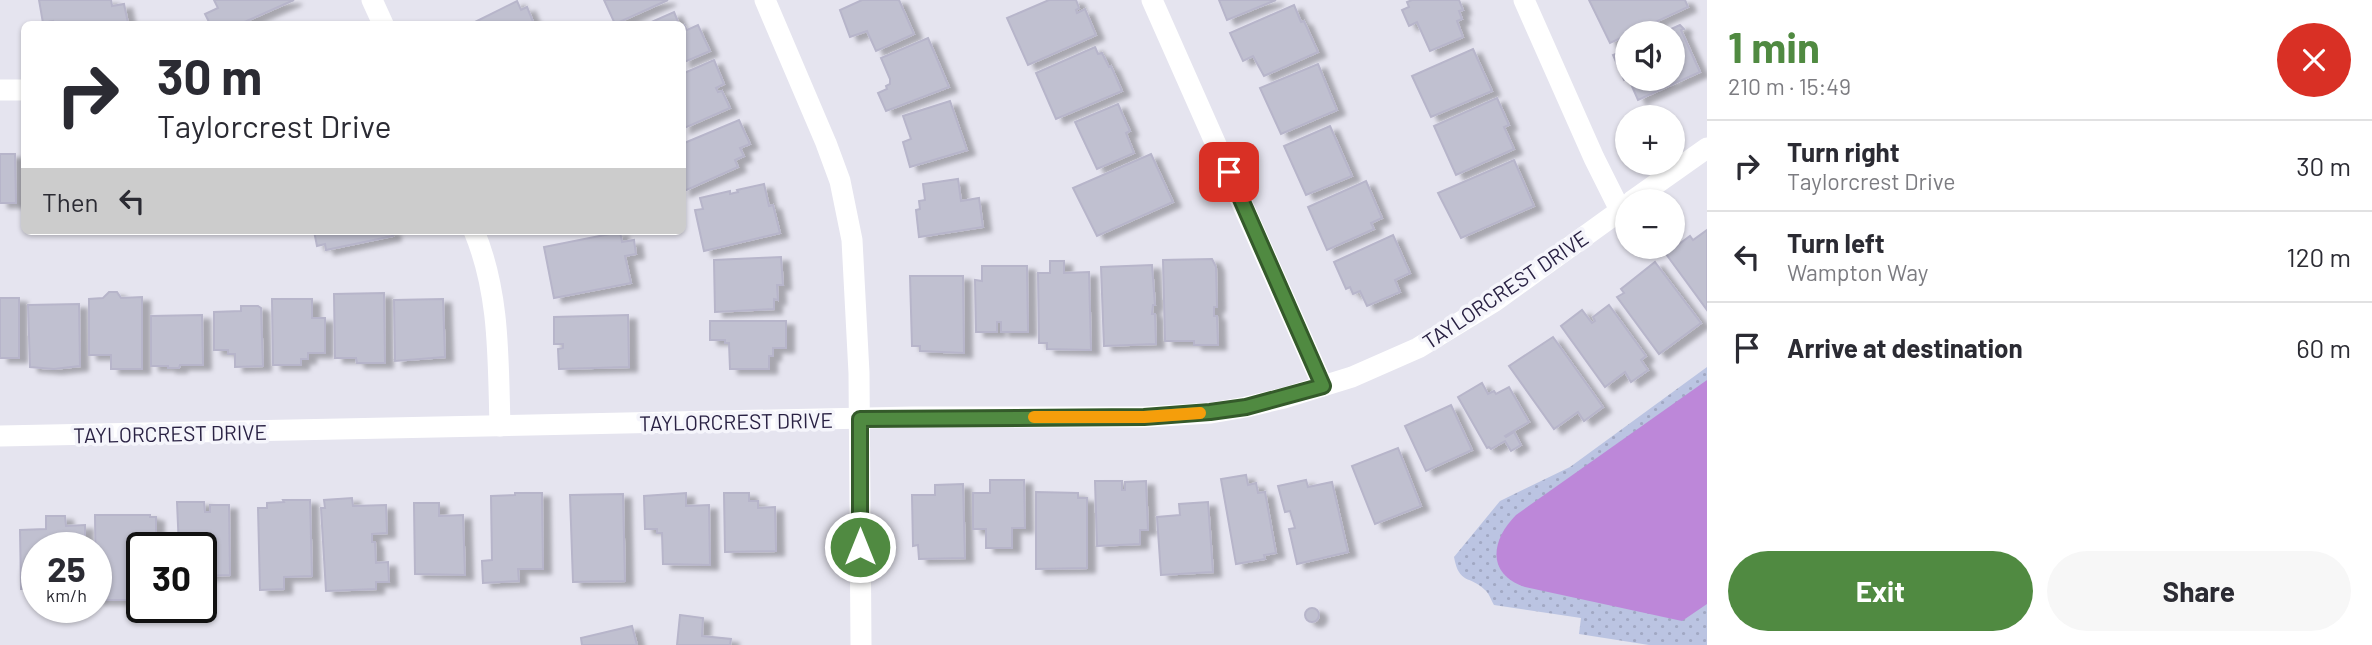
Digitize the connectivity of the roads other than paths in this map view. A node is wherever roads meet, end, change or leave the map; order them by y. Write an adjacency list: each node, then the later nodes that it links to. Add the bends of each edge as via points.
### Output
1 (372, 0): 5 (street)
2 (765, 0): 14 (street, via 826,143 847,209 855,274)
3 (1152, 0): 13 (street)
4 (1524, 0): 9 (street, via 1594,158)
5 (382, 21)
6 (0, 90): 7 (street)
7 (21, 90)
8 (1707, 148): 10 (street, TAYLORCREST DRIVE)
9 (1616, 189)
10 (1649, 189)
11 (1615, 214): 13 (street, TAYLORCREST DRIVE, via 1451,329 1382,365)
12 (476, 235): 15 (street, via 495,303)
13 (1323, 386): 14 (street, TAYLORCREST DRIVE, via 1246,407 1144,417)
14 (860, 419): 15 (street, TAYLORCREST DRIVE); 17 (street)
15 (500, 426): 16 (street, TAYLORCREST DRIVE)
16 (0, 436)
17 (861, 645)

